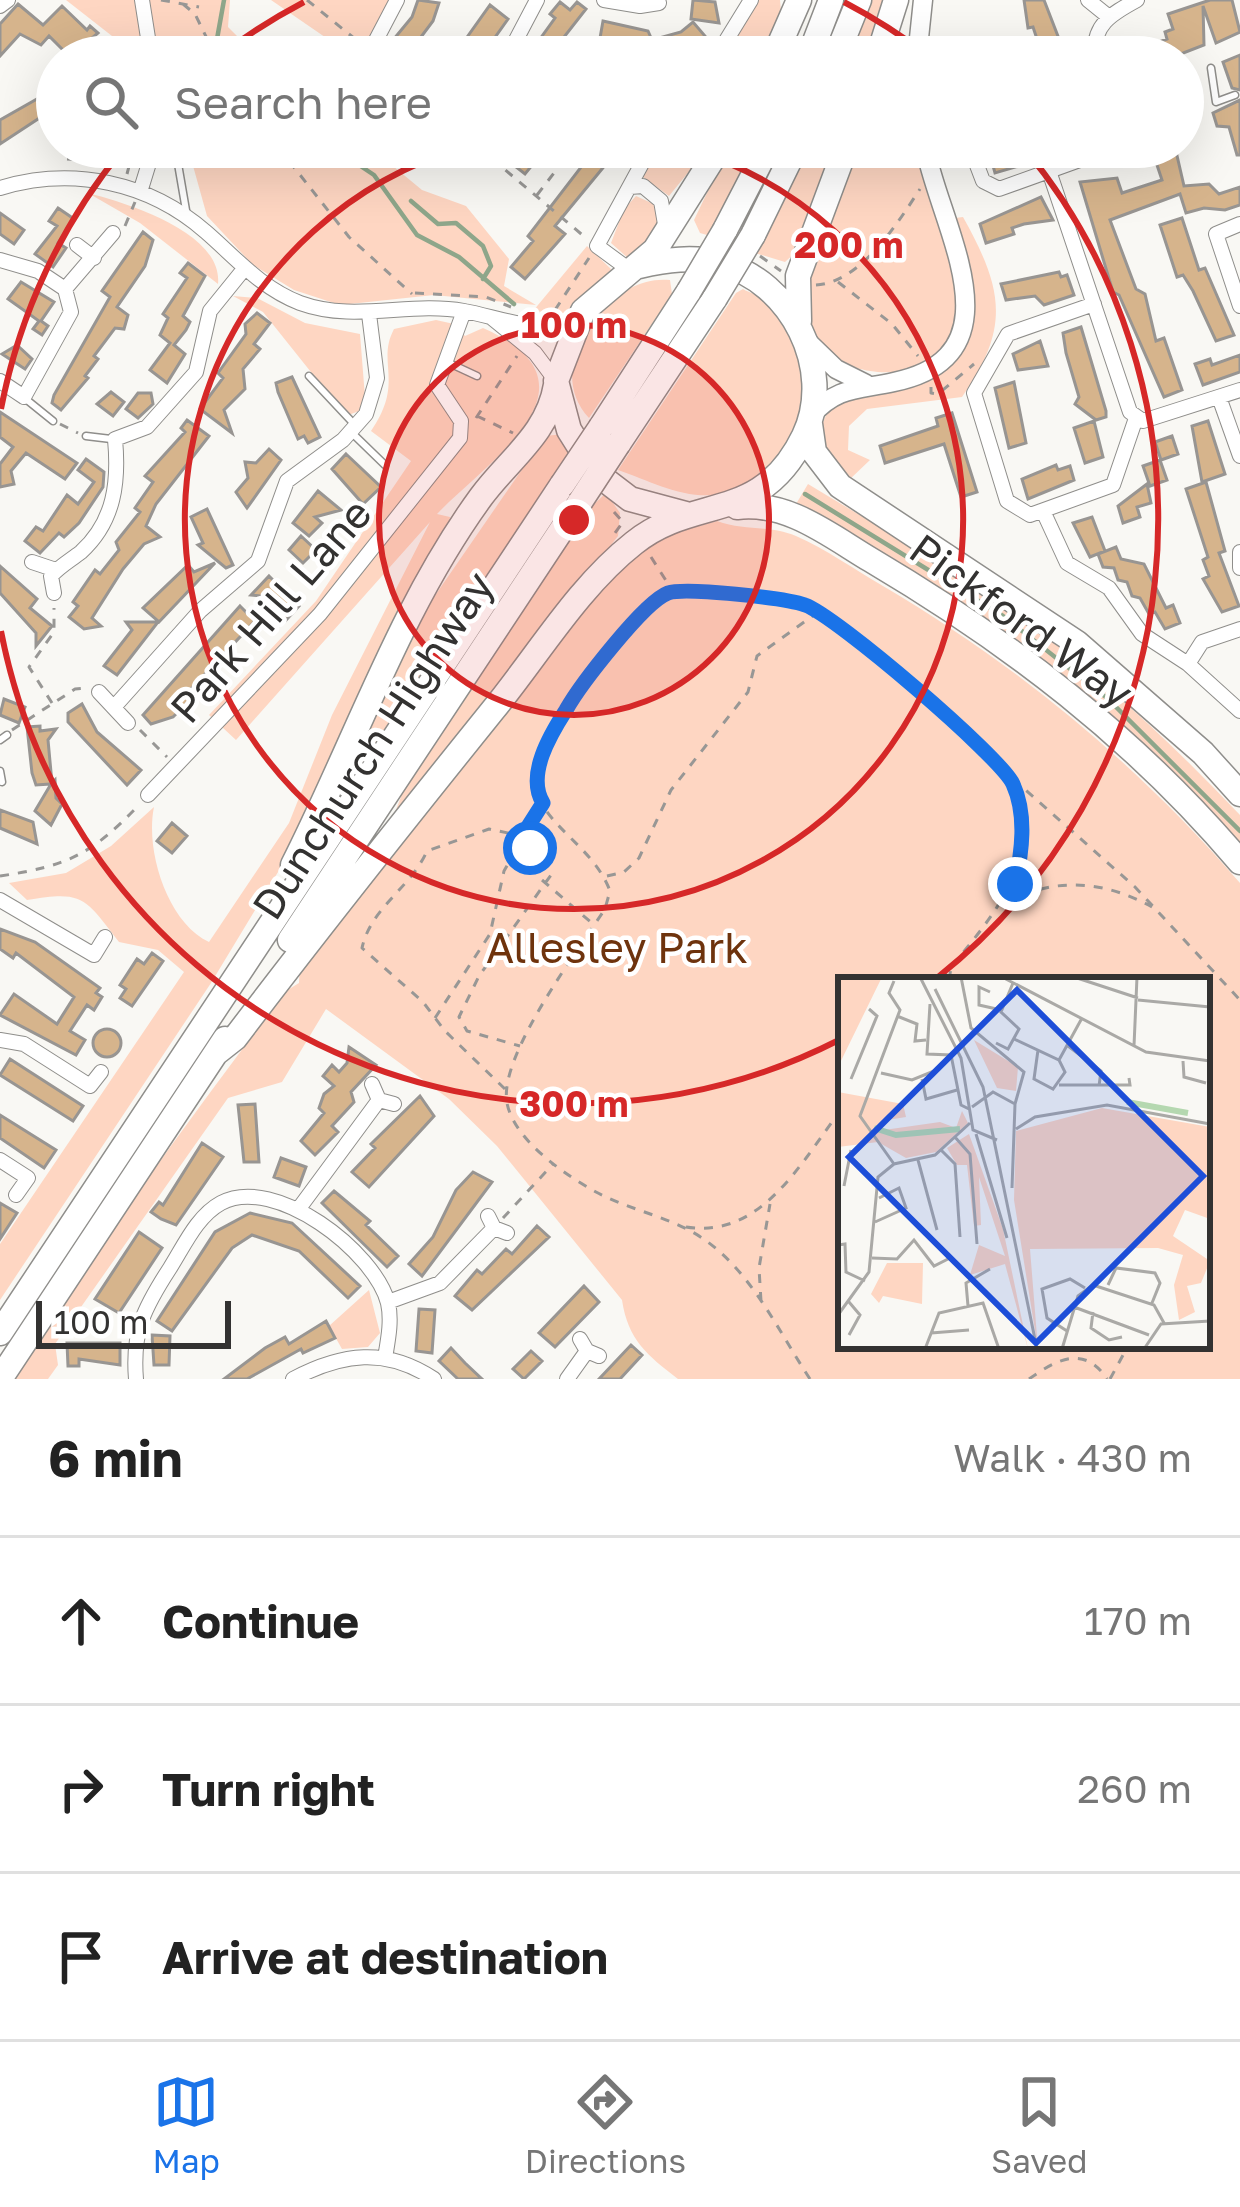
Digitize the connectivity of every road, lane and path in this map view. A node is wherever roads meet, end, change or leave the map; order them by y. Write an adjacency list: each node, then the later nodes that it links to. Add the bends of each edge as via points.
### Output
1 (8, 0): 19 (street)
2 (142, 0): 23 (street)
3 (161, 0): 18 (path)
4 (307, 0): 25 (path)
5 (398, 0): 26 (street)
6 (537, 0): 27 (street)
7 (604, 0): 16 (street)
8 (751, 0): 28 (street)
9 (799, 0): 29 (highway)
10 (831, 0): 30 (highway)
11 (859, 0): 31 (highway)
12 (896, 0): 32 (highway)
13 (923, 0): 33 (street)
14 (1088, 0): 20 (street)
15 (1137, 0): 20 (street)
16 (659, 2): 22 (street)
17 (200, 3): 18 (path); 21 (path)
18 (183, 4): 21 (path)
19 (0, 6)
20 (1109, 17): 34 (street)
21 (198, 19): 24 (path)
22 (665, 19)
23 (148, 36)
24 (206, 36)
25 (354, 36)
26 (378, 36)
27 (518, 36)
28 (729, 36)
29 (783, 36)
30 (817, 36)
31 (844, 36)
32 (885, 36)
33 (919, 36)
34 (1095, 36)
35 (1211, 68): 36 (lane, via 1216,102)
36 (1235, 95)
37 (145, 168): 54 (street)
38 (179, 168): 56 (lane)
39 (295, 168): 71 (path, via 350,237)
40 (502, 168): 55 (path)
41 (557, 168): 55 (path)
42 (639, 168): 52 (street)
43 (707, 168): 59 (highway)
44 (757, 168): 101 (highway, Dunchurch Highway, bridge)
45 (786, 168): 101 (highway, Dunchurch Highway, bridge, via 715,298)
46 (838, 168): 80 (highway, via 798,276)
47 (931, 168): 89 (street, via 966,284 967,315 955,342 926,371)
48 (976, 168): 50 (street, via 991,188)
49 (1063, 168): 50 (street)
50 (1050, 173): 72 (street)
51 (923, 184): 68 (path, via 886,239)
52 (630, 187): 59 (street, via 661,200); 63 (street)
53 (0, 188): 54 (street, via 52,178)
54 (140, 189): 56 (street); 58 (path, via 121,233)
55 (535, 197): 63 (path)
56 (188, 217): 66 (street)
57 (1240, 224): 60 (street)
58 (113, 233): 64 (street)
59 (667, 233): 67 (highway)
60 (1216, 234): 61 (street); 73 (street)
61 (1198, 238)
62 (77, 245): 64 (street)
63 (597, 246): 67 (street); 78 (path, via 554,312)
64 (94, 258): 70 (street)
65 (0, 260): 70 (street)
66 (244, 268): 77 (street, via 300,303); 103 (street, via 210,311 196,372 148,427)
67 (635, 269): 78 (highway); 80 (highway, via 699,259 737,268 772,292)
68 (836, 281): 69 (path); 83 (path, via 892,324)
69 (811, 286)
70 (65, 289): 92 (street, via 67,325)
71 (411, 293): 74 (path); 76 (path, via 486,297)
72 (1094, 304): 84 (street, via 1013,330); 96 (street)
73 (1240, 305)
74 (424, 309): 75 (street); 77 (street)
75 (464, 311): 79 (street); 82 (street)
76 (522, 311)
77 (369, 314): 98 (street, via 375,398)
78 (571, 314): 79 (street, via 554,327); 88 (highway)
79 (491, 317): 88 (street, via 535,353)
80 (806, 338): 89 (street, via 836,369); 95 (highway)
81 (520, 351): 94 (path)
82 (446, 361): 86 (lane); 102 (street, via 437,385 461,422)
83 (921, 361)
84 (990, 370): 90 (path, via 967,364 938,394); 108 (street, via 974,399 1007,501 1021,513)
85 (309, 376): 98 (lane)
86 (477, 376)
87 (0, 381): 92 (street)
88 (556, 383): 109 (highway, via 569,430 596,473 630,499); 140 (highway, via 545,422 434,569)
89 (866, 384): 95 (street, via 828,398)
90 (931, 384)
91 (1240, 390): 93 (street)
92 (24, 397): 97 (lane)
93 (1220, 397): 96 (street); 104 (street)
94 (477, 416): 99 (path); 102 (path)
95 (811, 418): 107 (highway, via 776,476); 130 (highway, Pickford Way, via 814,452 839,486 1077,643)
96 (1136, 418): 108 (street, via 1113,484)
97 (53, 421): 100 (path)
98 (354, 430): 105 (lane); 122 (street, via 287,481 258,560 200,611)
99 (524, 433)
100 (86, 436): 103 (lane)
101 (609, 436): 106 (highway, Dunchurch Highway, bridge)
102 (460, 438): 126 (street, Park Hill Lane, via 320,614)
103 (115, 439): 114 (street, via 111,509 87,546)
104 (1240, 455)
105 (385, 465)
106 (571, 494): 140 (highway, Dunchurch Highway); 149 (highway, Dunchurch Highway)
107 (722, 510): 109 (highway); 134 (highway, Pickford Way, via 787,512 1008,646 1124,740)
108 (1043, 511): 119 (street, via 1067,563 1109,588 1142,634)
109 (694, 515): 149 (highway, via 660,524 599,577 235,1038)
110 (645, 550): 115 (path)
111 (1240, 552): 113 (street)
112 (32, 562): 114 (street)
113 (1240, 568)
114 (56, 570): 116 (street)
115 (673, 591): 117 (path); 132 (path, via 567,707 538,772)
116 (53, 593): 121 (path, via 57,624 29,667)
117 (819, 611): 128 (path); 136 (path, via 758,656 748,692 671,790 639,858)
118 (1240, 629): 119 (street, via 1202,642)
119 (1187, 664): 123 (street)
120 (99, 692): 121 (path, via 82,687); 122 (street)
121 (52, 704): 125 (path)
122 (116, 706): 124 (street)
123 (1240, 711)
124 (128, 723): 126 (path)
125 (3, 737)
126 (178, 764): 131 (street, Park Hill Lane)
127 (0, 772): 129 (lane)
128 (1006, 772): 139 (path, via 1021,841 1015,884); 141 (path)
129 (2, 782)
130 (1240, 794)
131 (148, 795): 135 (path, via 90,853)
132 (543, 803): 133 (path); 136 (path)
133 (522, 836): 137 (path, via 551,874); 146 (path, via 504,871 490,934); 146 (path, via 489,829 427,851 415,878 364,935 362,949)
134 (1240, 862)
135 (0, 876)
136 (604, 876): 142 (path, via 609,899)
137 (542, 880): 142 (path); 148 (path, via 459,1016 467,1031)
138 (0, 900): 143 (street, via 94,955)
139 (1002, 906): 141 (path, via 1038,888 1073,884 1114,890); 144 (path)
140 (279, 907): 163 (highway, Dunchurch Highway)
141 (1158, 911): 145 (path)
142 (594, 926): 148 (path)
143 (105, 937)
144 (947, 977)
145 (1240, 1000)
146 (434, 1019): 152 (path)
147 (0, 1040): 150 (street, via 24,1044 90,1086)
148 (523, 1047): 152 (path)
149 (215, 1053): 167 (highway, Dunchurch Highway)
150 (101, 1072)
151 (372, 1084): 158 (street, via 386,1102)
152 (507, 1090): 155 (path, via 514,1121)
153 (838, 1113): 157 (path)
154 (0, 1160): 156 (street, via 28,1178)
155 (555, 1162): 159 (path); 160 (path, via 596,1192)
156 (16, 1195)
157 (770, 1202): 160 (path, via 722,1227); 162 (path)
158 (300, 1207): 161 (street, via 367,1269); 168 (street, via 243,1197 207,1214 140,1316)
159 (496, 1226): 161 (street, via 440,1283)
160 (682, 1227): 162 (path, via 734,1266)
161 (388, 1302): 166 (street)
162 (761, 1302): 172 (path)
163 (0, 1333)
164 (589, 1349): 171 (street)
165 (1126, 1349): 174 (path)
166 (386, 1358): 169 (street, via 344,1357); 170 (street)
167 (0, 1378)
168 (136, 1379)
169 (292, 1379)
170 (434, 1379)
171 (567, 1379)
172 (810, 1379)
173 (1029, 1379): 174 (path, via 1075,1357)
174 (1109, 1379)

